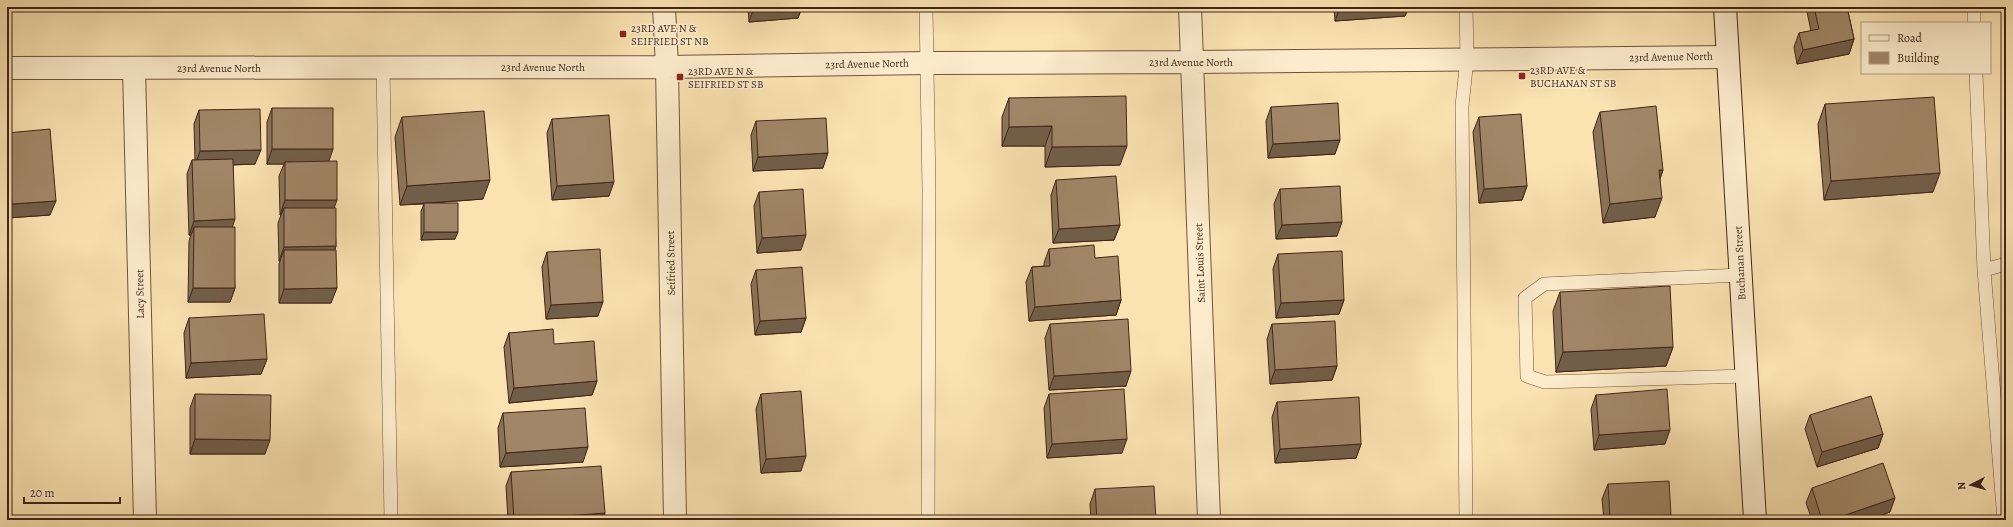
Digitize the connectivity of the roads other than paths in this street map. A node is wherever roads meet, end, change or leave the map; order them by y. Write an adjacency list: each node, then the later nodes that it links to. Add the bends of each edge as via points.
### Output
1 (664, 7): 12 (street, Seifried Street)
2 (926, 7): 11 (lane)
3 (1190, 7): 10 (street, Saint Louis Street)
4 (1466, 7): 9 (lane)
5 (1724, 7): 8 (street, Buchanan Street)
6 (1974, 7): 7 (lane)
7 (1974, 22)
8 (1727, 57): 9 (street, 23rd Avenue North); 19 (street, Buchanan Street)
9 (1467, 59): 10 (street, 23rd Avenue North); 26 (lane, via 1462,106)
10 (1193, 62): 11 (street, 23rd Avenue North); 25 (street, Saint Louis Street)
11 (927, 63): 12 (street, 23rd Avenue North); 24 (lane)
12 (667, 67): 15 (street, 23rd Avenue North); 23 (street, Seifried Street)
13 (7, 68): 14 (street, 23rd Avenue North)
14 (134, 68): 15 (street, 23rd Avenue North); 21 (street, Lacy Street)
15 (383, 68): 22 (lane)
16 (1976, 74): 18 (lane)
17 (2006, 264): 18 (lane)
18 (1984, 270): 28 (lane)
19 (1740, 275): 20 (street, Buchanan Street); 20 (lane, via 1544,284 1526,298 1527,376 1545,382)
20 (1746, 376): 27 (street, Buchanan Street)
21 (145, 520)
22 (392, 520)
23 (675, 520)
24 (928, 520)
25 (1209, 520)
26 (1466, 520)
27 (1755, 520)
28 (2004, 520)

